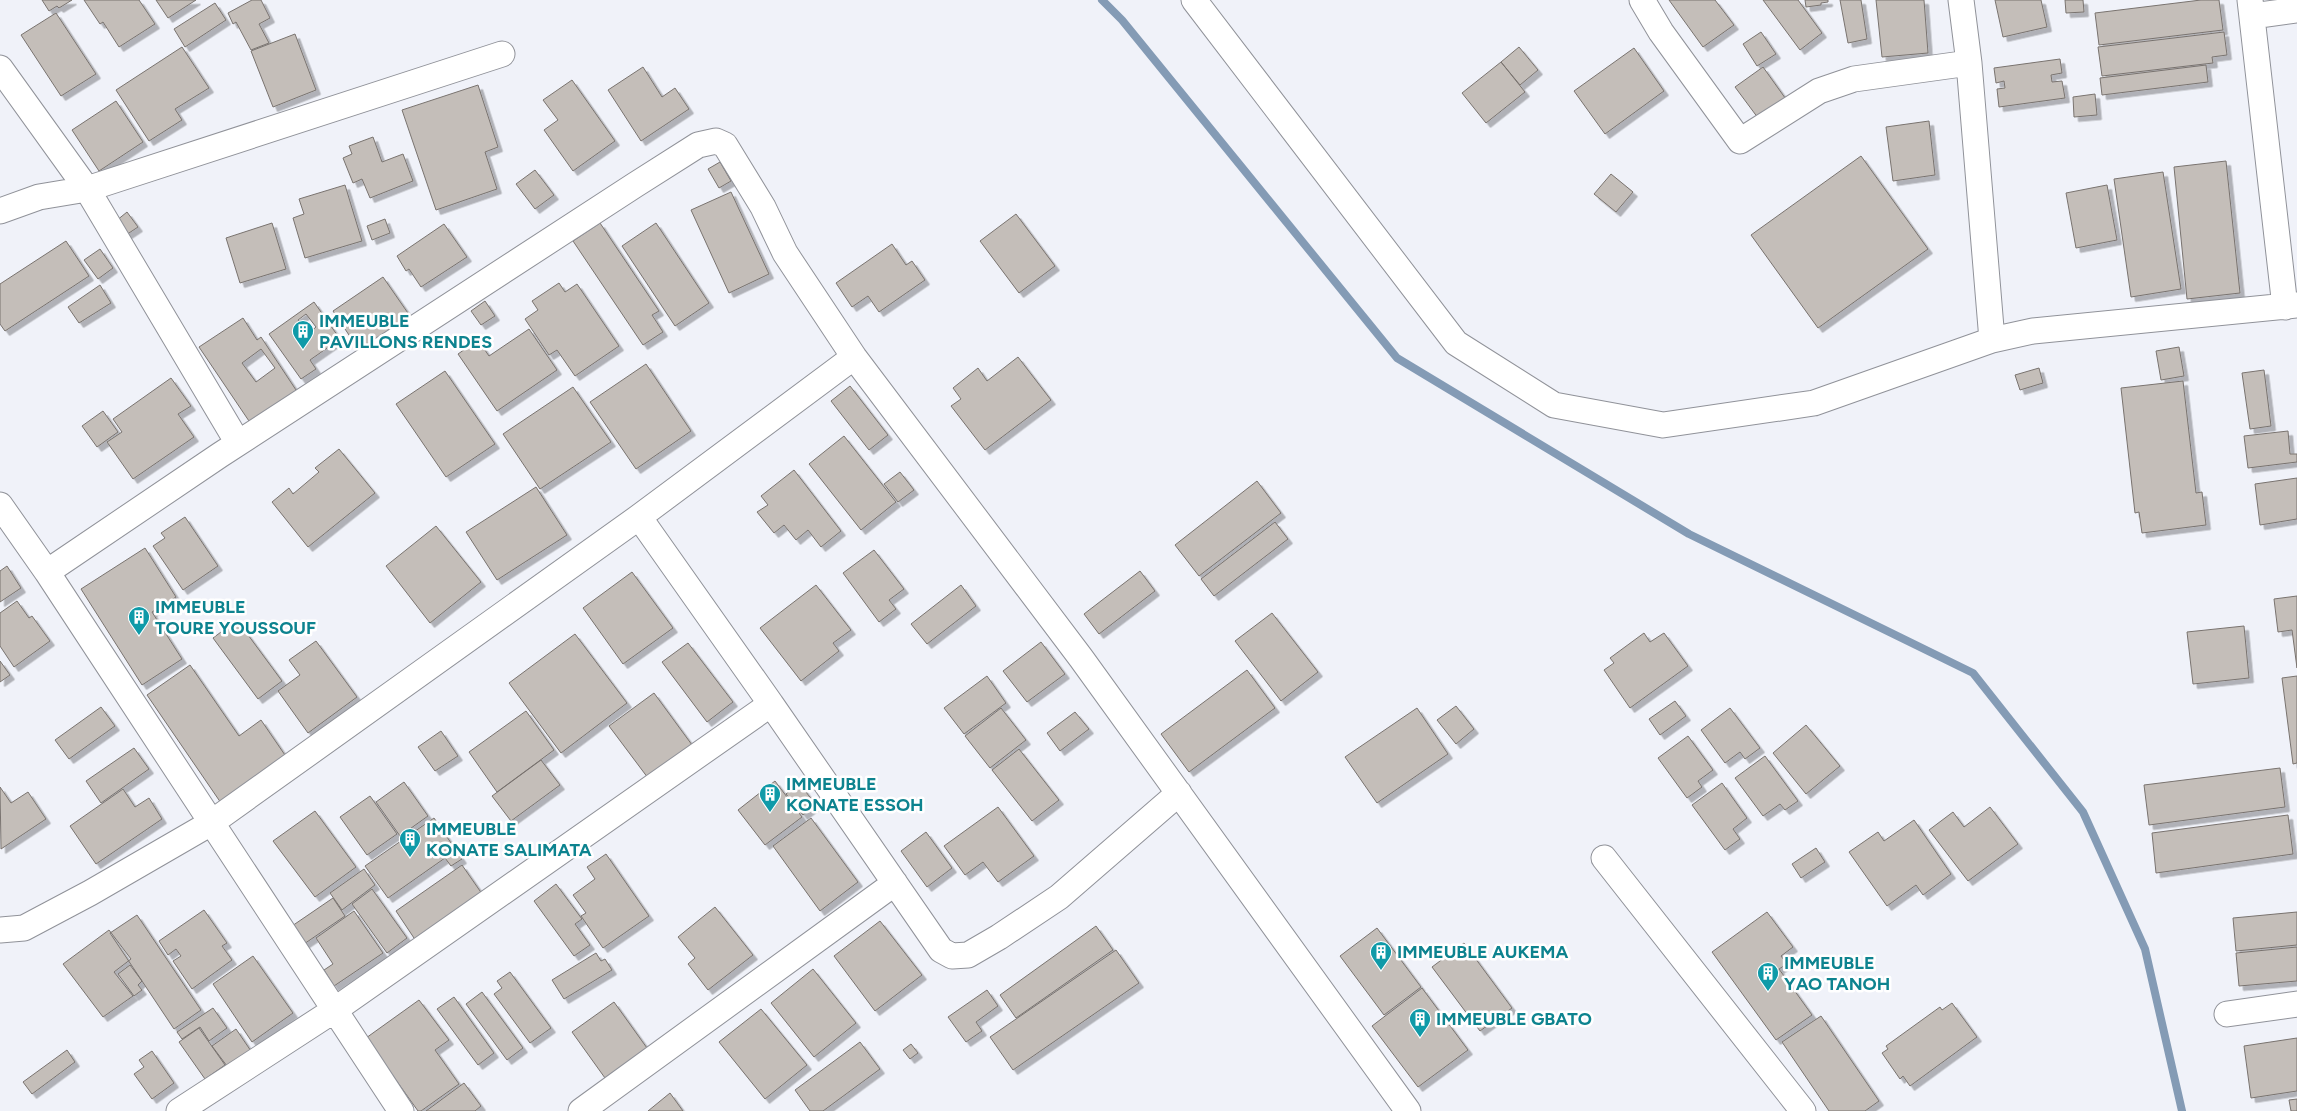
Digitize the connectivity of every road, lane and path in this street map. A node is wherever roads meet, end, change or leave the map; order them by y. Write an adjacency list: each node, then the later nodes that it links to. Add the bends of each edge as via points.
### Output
1 (1194, 0): 12 (street, via 1456,343 1554,405 1663,425 1814,403)
2 (1642, 0): 7 (street, via 1661,32 1740,141 1818,91 1854,79)
3 (1961, 0): 7 (street)
4 (2251, 8): 5 (street); 11 (street)
5 (2297, 10)
6 (502, 54): 9 (street)
7 (1969, 63): 12 (street)
8 (0, 68): 9 (street)
9 (86, 189): 10 (street, via 38,197); 14 (street)
10 (0, 212)
11 (2291, 306): 12 (street, via 2033,331)
12 (1992, 340)
13 (854, 357): 14 (street, via 785,253 763,207 725,145 716,141 698,146 635,185); 16 (street); 19 (street)
14 (238, 443): 17 (street)
15 (0, 505): 17 (street)
16 (638, 517): 18 (street); 20 (street)
17 (47, 572): 20 (street)
18 (771, 704): 22 (street); 25 (street)
19 (1179, 793): 22 (street, via 1059,897 968,955 952,956 941,950); 30 (street)
20 (211, 823): 23 (street, via 24,928); 25 (street)
21 (1604, 858): 31 (street)
22 (895, 883): 29 (street)
23 (0, 930)
24 (2297, 1004): 26 (street)
25 (336, 1009): 27 (street); 28 (street)
26 (2227, 1014)
27 (179, 1111)
28 (401, 1111)
29 (581, 1111)
30 (1408, 1111)
31 (1803, 1111)

